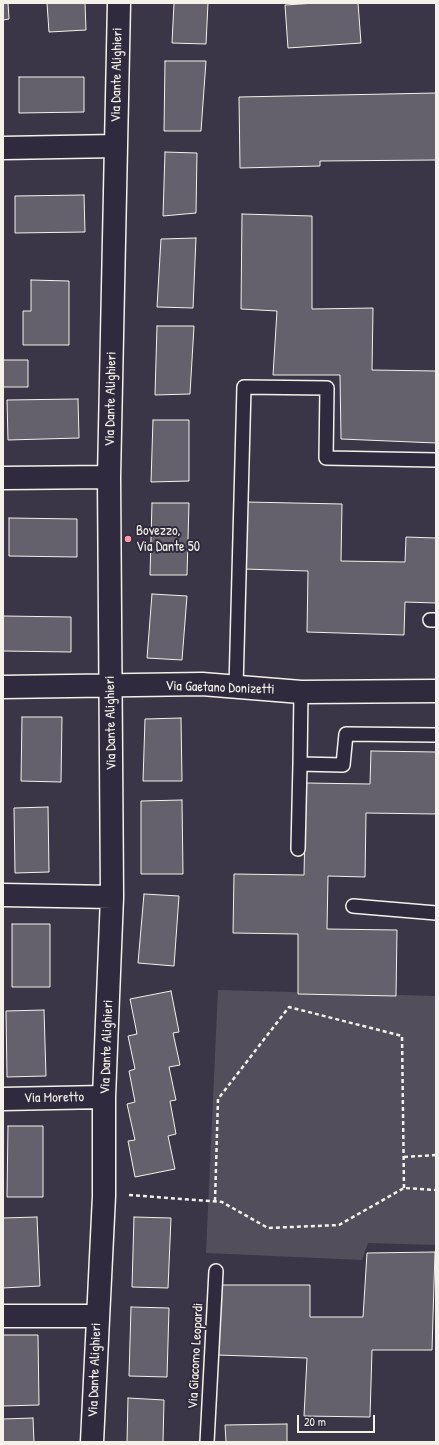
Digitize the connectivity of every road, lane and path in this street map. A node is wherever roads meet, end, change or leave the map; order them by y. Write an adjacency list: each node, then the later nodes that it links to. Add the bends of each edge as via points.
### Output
1 (119, 3): 2 (street, Via Dante Alighieri)
2 (116, 146): 3 (street); 5 (street, Via Dante Alighieri)
3 (3, 148)
4 (436, 460): 8 (lane, via 326,458 327,388 244,387)
5 (109, 477): 6 (street); 7 (street, Via Dante Alighieri)
6 (3, 478)
7 (110, 686): 8 (street, Via Gaetano Donizetti, via 202,684); 9 (street, Via Gaetano Donizetti); 16 (street, Via Dante Alighieri)
8 (236, 687): 11 (street, Via Gaetano Donizetti)
9 (3, 688)
10 (436, 691): 11 (street, Via Gaetano Donizetti)
11 (302, 692): 13 (lane)
12 (436, 735): 13 (lane, via 346,734 343,765)
13 (300, 764): 14 (lane)
14 (298, 849)
15 (3, 895): 16 (street)
16 (112, 897): 19 (street, Via Dante Alighieri)
17 (353, 906): 18 (lane)
18 (436, 913)
19 (104, 1097): 20 (street, Via Moretto); 25 (street, Via Dante Alighieri)
20 (3, 1100)
21 (436, 1155): 22 (path)
22 (404, 1157): 23 (path); 26 (path, via 402,1036 289,1007 218,1099)
23 (404, 1188): 24 (path); 26 (path, via 339,1225 268,1228 222,1202)
24 (436, 1190)
25 (104, 1196): 26 (path, via 126,1195); 29 (street, Via Dante Alighieri)
26 (215, 1202)
27 (216, 1271): 31 (lane, Via Giacomo Leopardi)
28 (3, 1316): 29 (street)
29 (97, 1316): 30 (street, Via Dante Alighieri)
30 (92, 1442)
31 (207, 1442)

